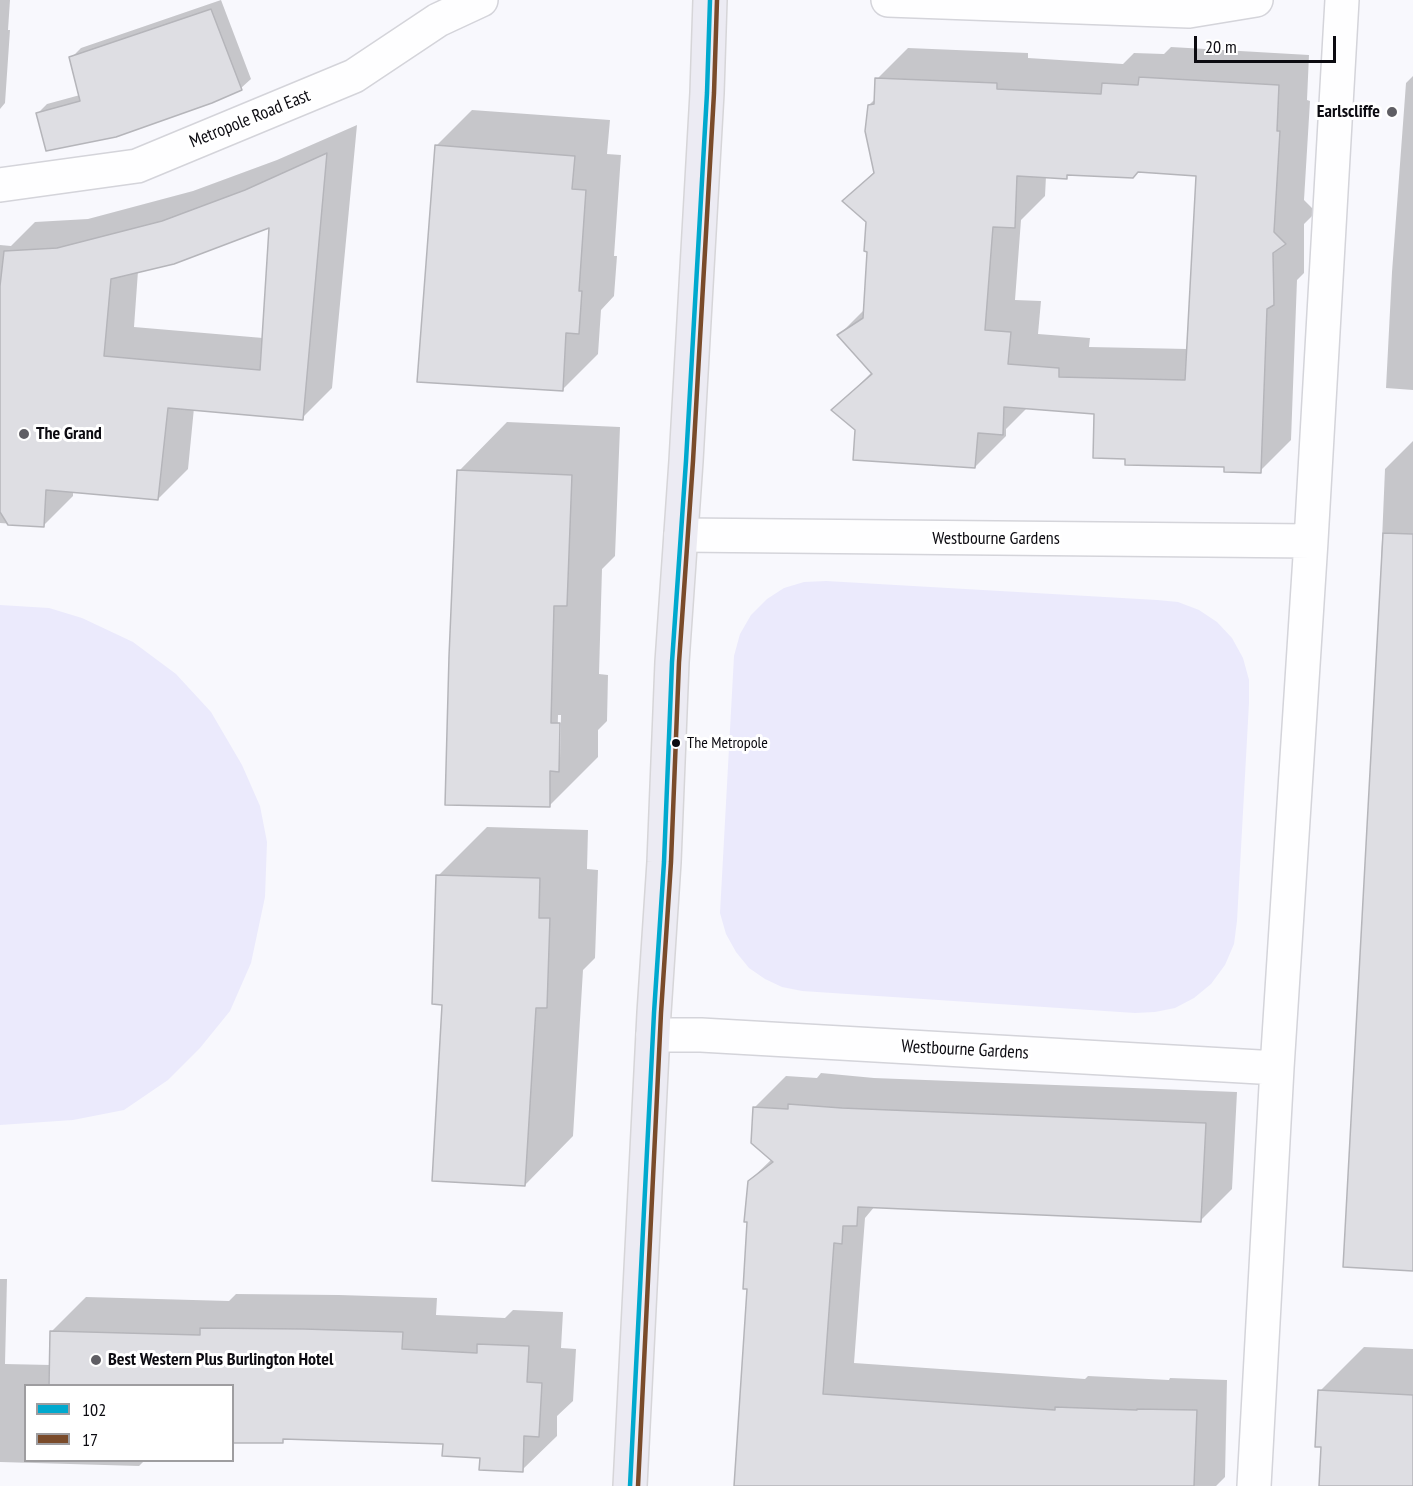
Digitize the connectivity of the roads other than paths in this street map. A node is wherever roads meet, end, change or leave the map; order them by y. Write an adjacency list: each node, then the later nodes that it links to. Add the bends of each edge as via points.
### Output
1 (481, 0): 6 (street, Metropole Road East, via 438,20 354,76 137,166)
2 (710, 0): 7 (highway)
3 (888, 0): 4 (street, via 1189,11)
4 (1256, 0)
5 (1342, 0): 8 (street)
6 (0, 185)
7 (681, 535): 8 (street, Westbourne Gardens); 9 (highway)
8 (1311, 541): 10 (street)
9 (653, 1035): 10 (street, Westbourne Gardens); 11 (highway)
10 (1277, 1068): 12 (street)
11 (630, 1486)
12 (1254, 1486)

